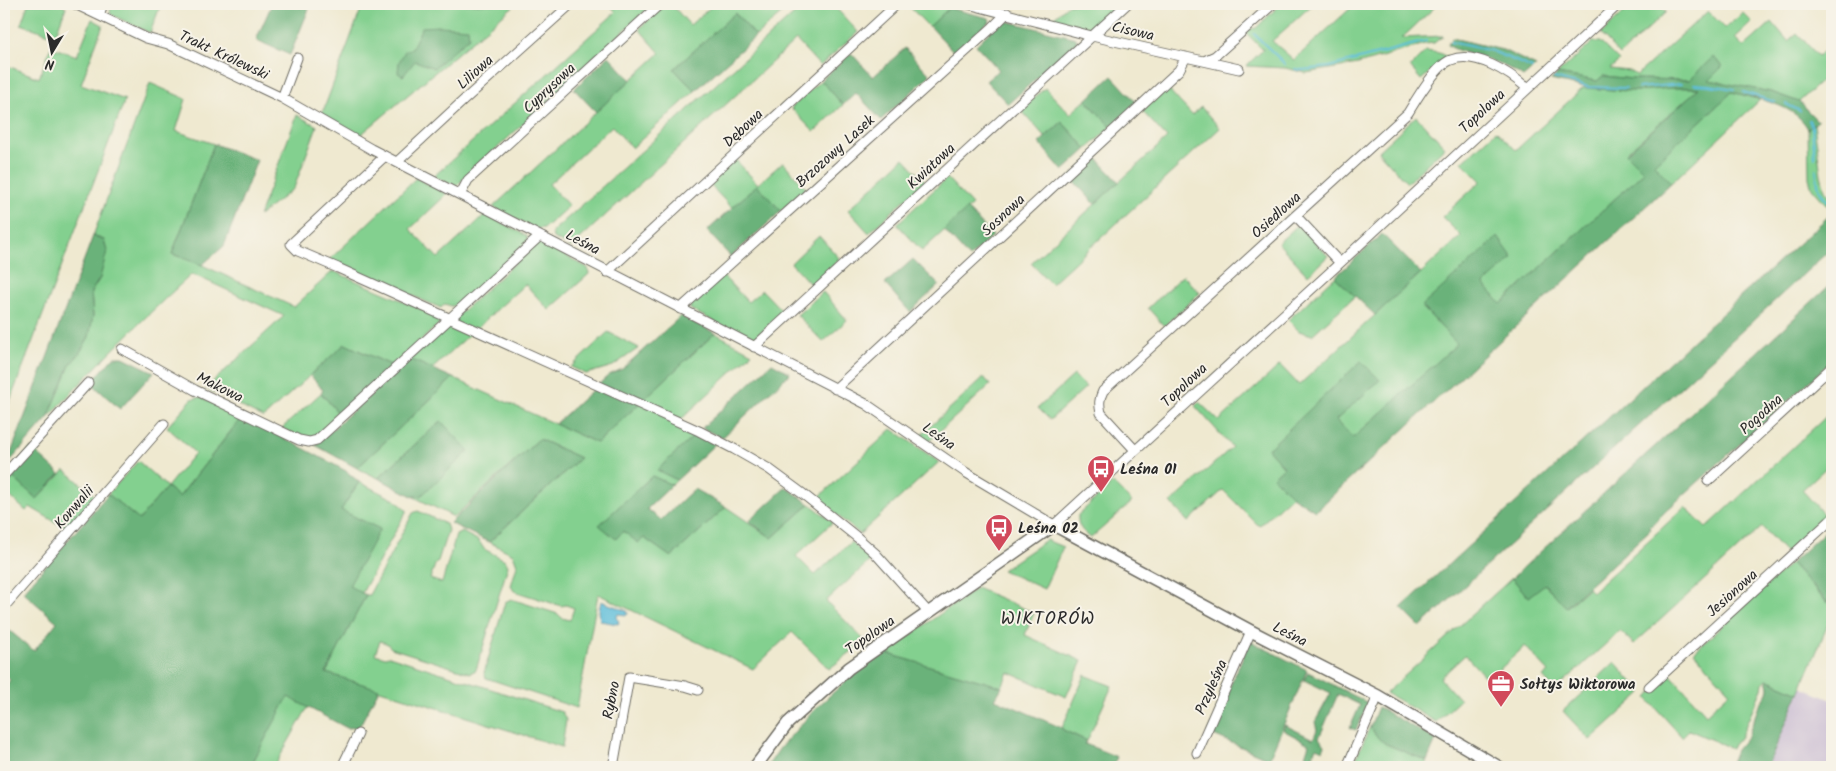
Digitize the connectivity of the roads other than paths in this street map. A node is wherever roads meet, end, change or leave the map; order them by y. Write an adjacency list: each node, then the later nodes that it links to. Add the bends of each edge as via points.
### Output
1 (75, 4): 11 (street, Trakt Królewski)
2 (103, 4): 11 (street)
3 (571, 4): 21 (street, Liliowa)
4 (660, 4): 22 (street, Cyprysowa, via 468,180)
5 (897, 4): 26 (street, Dębowa)
6 (968, 4): 10 (street, Cisowa)
7 (1127, 4): 12 (street, Kwiatowa)
8 (1273, 4): 15 (street, via 1215,56)
9 (1619, 4): 17 (street, Topolowa)
10 (1006, 13): 12 (street, Cisowa); 27 (street, Brzozowy Lasek)
11 (99, 15): 18 (street, Trakt Królewski)
12 (1092, 36): 14 (street, Cisowa); 29 (street, Kwiatowa)
13 (297, 58): 18 (street)
14 (1186, 58): 15 (street, Cisowa); 33 (street, Sosnowa, via 1179,70)
15 (1204, 61): 16 (street, Cisowa)
16 (1238, 68)
17 (1528, 88): 23 (street, Osiedlowa, via 1507,72 1482,61 1450,60 1422,90 1408,113); 25 (street, Topolowa)
18 (282, 98): 19 (street, Trakt Królewski)
19 (356, 141): 20 (street, Leśna)
20 (385, 156): 21 (street, Leśna); 28 (street, via 291,244 298,251)
21 (397, 162): 22 (street, Leśna)
22 (460, 195): 24 (street, Leśna)
23 (1296, 216): 25 (street); 35 (street, Osiedlowa, via 1104,391 1099,405 1101,413)
24 (540, 236): 26 (street, Leśna); 28 (street)
25 (1340, 263): 35 (street, Topolowa)
26 (608, 272): 27 (street, Leśna)
27 (680, 309): 29 (street, Leśna)
28 (450, 318): 30 (street, Makowa, via 317,440 309,442 235,410); 41 (street, via 700,431 769,469 858,538)
29 (754, 348): 33 (street, Leśna)
30 (122, 349)
31 (1832, 367): 37 (street, Pogodna)
32 (88, 383): 36 (street)
33 (835, 389): 39 (street, Leśna, via 866,404 965,472)
34 (164, 424): 40 (street, Konwalii)
35 (1136, 450): 39 (street, Topolowa)
36 (4, 475)
37 (1708, 481)
38 (1832, 519): 43 (street, Jesionowa)
39 (1054, 525): 41 (street, Topolowa); 42 (street, Leśna)
40 (4, 607)
41 (928, 612): 50 (street, Topolowa, via 828,686 788,723)
42 (1251, 631): 45 (street, Leśna); 47 (street, Przyleśna)
43 (1649, 687)
44 (698, 690): 49 (street, Rybno, via 629,677)
45 (1378, 696): 51 (street); 52 (street, Leśna)
46 (358, 734): 48 (street)
47 (1197, 753)
48 (342, 767)
49 (613, 767)
50 (755, 767)
51 (1347, 767)
52 (1500, 767)

